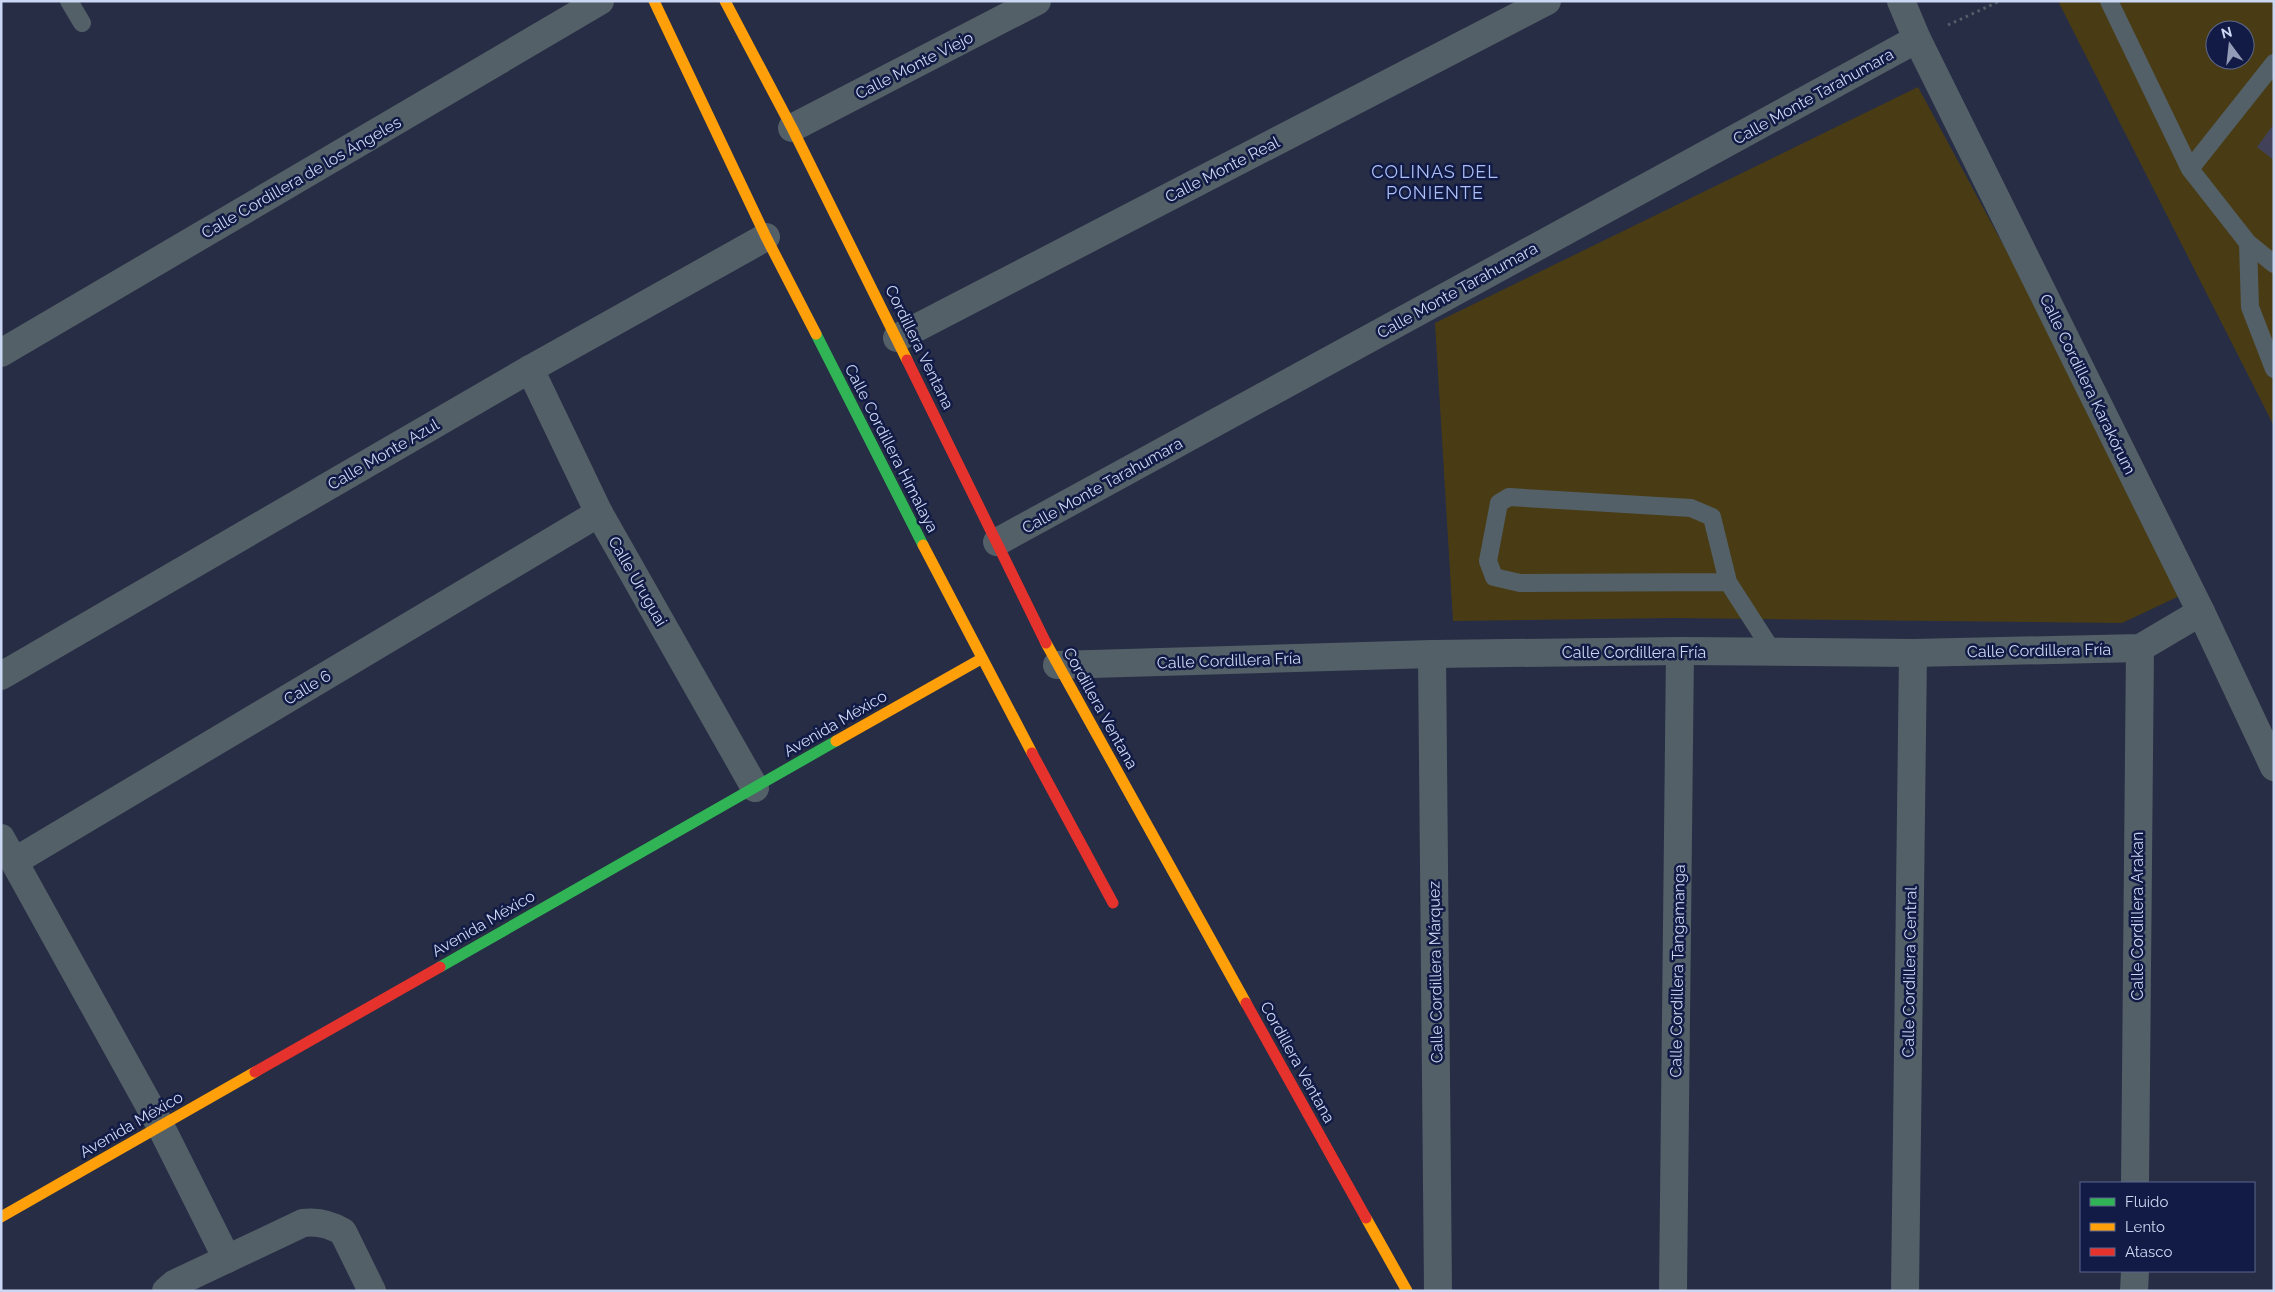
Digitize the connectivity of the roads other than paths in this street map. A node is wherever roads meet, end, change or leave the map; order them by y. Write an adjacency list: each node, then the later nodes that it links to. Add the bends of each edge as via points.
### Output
1 (69, 1): 10 (lane)
2 (600, 1): 19 (street, Calle Cordillera de los Ángeles)
3 (654, 1): 15 (street, Calle Cordillera Himalaya)
4 (725, 1): 13 (street)
5 (1037, 1): 13 (street, Calle Monte Viejo)
6 (1547, 1): 18 (street, Calle Monte Real)
7 (1901, 1): 11 (street, Calle Cordillera Karakórum)
8 (2127, 1): 9 (lane)
9 (2112, 9): 14 (lane)
10 (82, 23)
11 (1918, 39): 23 (street, Calle Monte Tarahumara); 25 (street, Calle Cordillera Karakórum)
12 (2274, 63): 14 (lane)
13 (792, 128): 18 (street, Cordillera Ventana)
14 (2190, 169): 16 (lane)
15 (766, 237): 20 (street, Calle Monte Azul); 31 (street, Calle Cordillera Himalaya)
16 (2248, 243): 17 (lane); 21 (lane, via 2250,307)
17 (2274, 264)
18 (897, 338): 23 (street, Cordillera Ventana)
19 (1, 353)
20 (530, 369): 22 (street, Calle Uruguai); 33 (street, Calle Monte Azul)
21 (2274, 369)
22 (599, 513): 35 (street, Calle Uruguai); 37 (street, Calle 6)
23 (998, 542): 32 (street, Cordillera Ventana)
24 (1728, 582): 24 (lane, via 1712,517 1691,508 1509,497 1499,503 1488,561 1494,577 1520,583); 28 (lane)
25 (2201, 612): 26 (street, Calle Cordillera Fría); 34 (street, Calle Cordillera Karakórum)
26 (2140, 648): 29 (street, Calle Cordillera Fría); 40 (street, Calle Cordillera Arakan)
27 (1680, 651): 28 (street, Calle Cordillera Fría); 30 (street, Calle Cordillera Fría); 48 (street, Calle Cordillera Tangamanga)
28 (1772, 652): 29 (street, Calle Cordillera Fría)
29 (1913, 653): 49 (street, Calle Cordillera Central)
30 (1432, 654): 32 (street, Calle Cordillera Fría); 47 (street, Calle Cordillera Márquez)
31 (981, 659): 35 (street, Avenida México); 38 (street, Calle Cordillera Himalaya)
32 (1057, 665): 46 (street, Cordillera Ventana)
33 (1, 676)
34 (2274, 768)
35 (755, 788): 39 (street, Avenida México)
36 (1, 838): 37 (street)
37 (14, 861): 39 (street)
38 (1112, 902)
39 (160, 1126): 41 (street, Avenida México); 42 (street)
40 (2135, 1182)
41 (1, 1217)
42 (227, 1259): 44 (street); 45 (street, via 303,1223 323,1223 343,1232)
43 (2134, 1272): 50 (street)
44 (166, 1291)
45 (372, 1291)
46 (1407, 1291)
47 (1438, 1291)
48 (1673, 1291)
49 (1905, 1291)
50 (2134, 1291)

